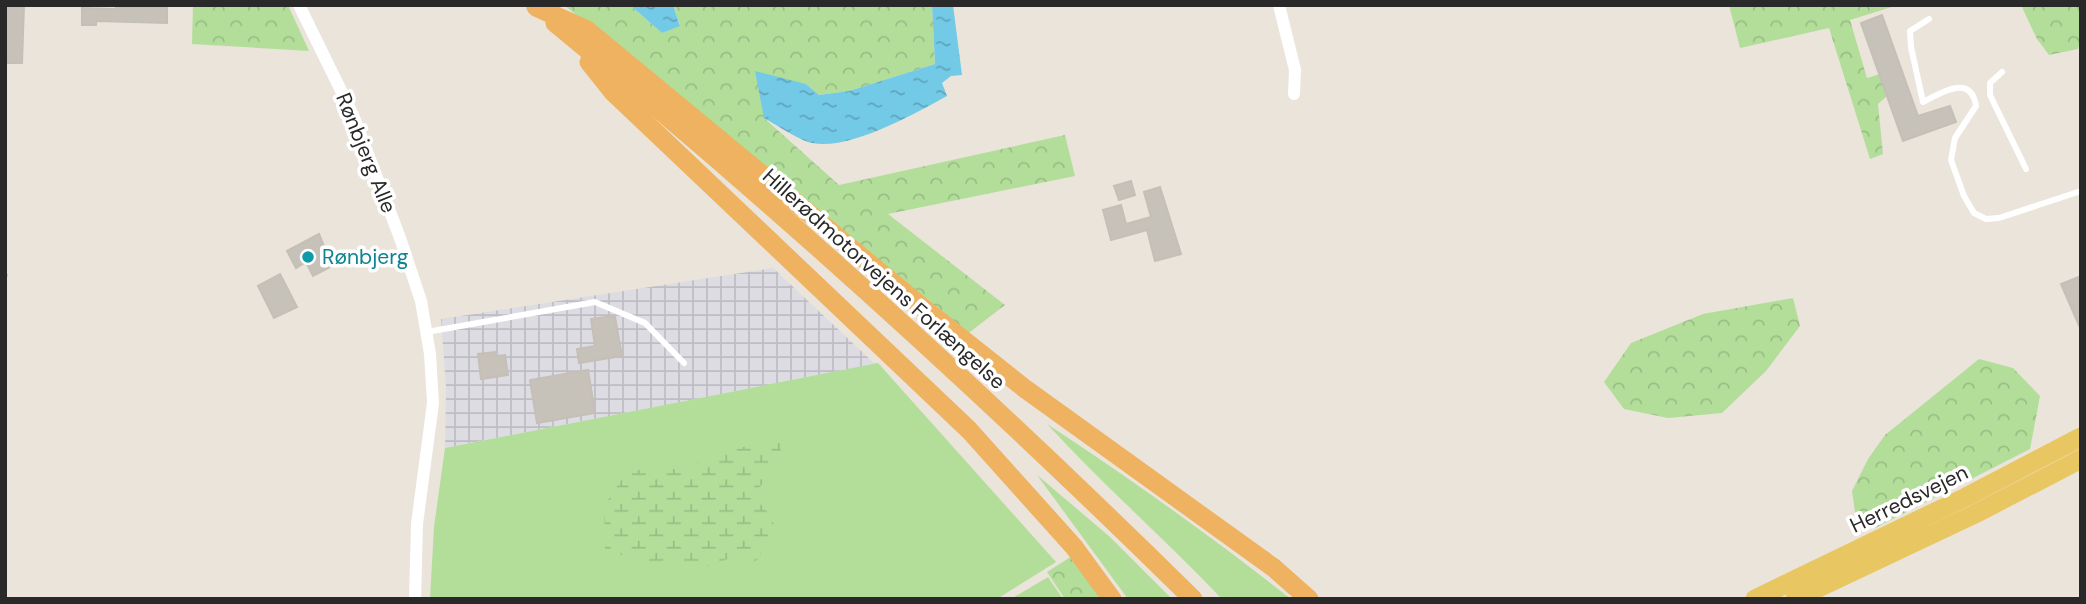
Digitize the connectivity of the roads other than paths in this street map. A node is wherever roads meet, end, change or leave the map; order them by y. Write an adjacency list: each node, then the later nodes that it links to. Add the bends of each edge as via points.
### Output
1 (299, 5): 10 (street, Rønbjerg Alle, via 353,115 400,238)
2 (1279, 5): 7 (street, via 1295,71)
3 (535, 6): 5 (highway, Hillerødmotorvejens Forlængelse); 17 (highway, via 587,30 1024,388)
4 (1929, 19): 9 (lane, via 1910,31 1923,102 1962,87 1975,97 1976,106 1955,138 1951,160 1974,213 1986,219 1999,218)
5 (562, 29): 15 (highway, via 613,92 969,430 1074,547); 16 (highway, Hillerødmotorvejens Forlængelse, via 800,231 1040,450)
6 (2002, 72): 8 (lane, via 1990,83 1990,95)
7 (1294, 94)
8 (2026, 169)
9 (2081, 191)
10 (426, 332): 11 (lane, via 595,302 645,323); 14 (street, Rønbjerg Alle, via 433,403 417,524)
11 (684, 363)
12 (2081, 437): 18 (main road, Herredsvejen)
13 (2081, 459): 19 (main road, Herredsvejen)
14 (415, 599)
15 (1112, 599)
16 (1194, 599)
17 (1309, 599)
18 (1755, 599)
19 (1795, 599)

